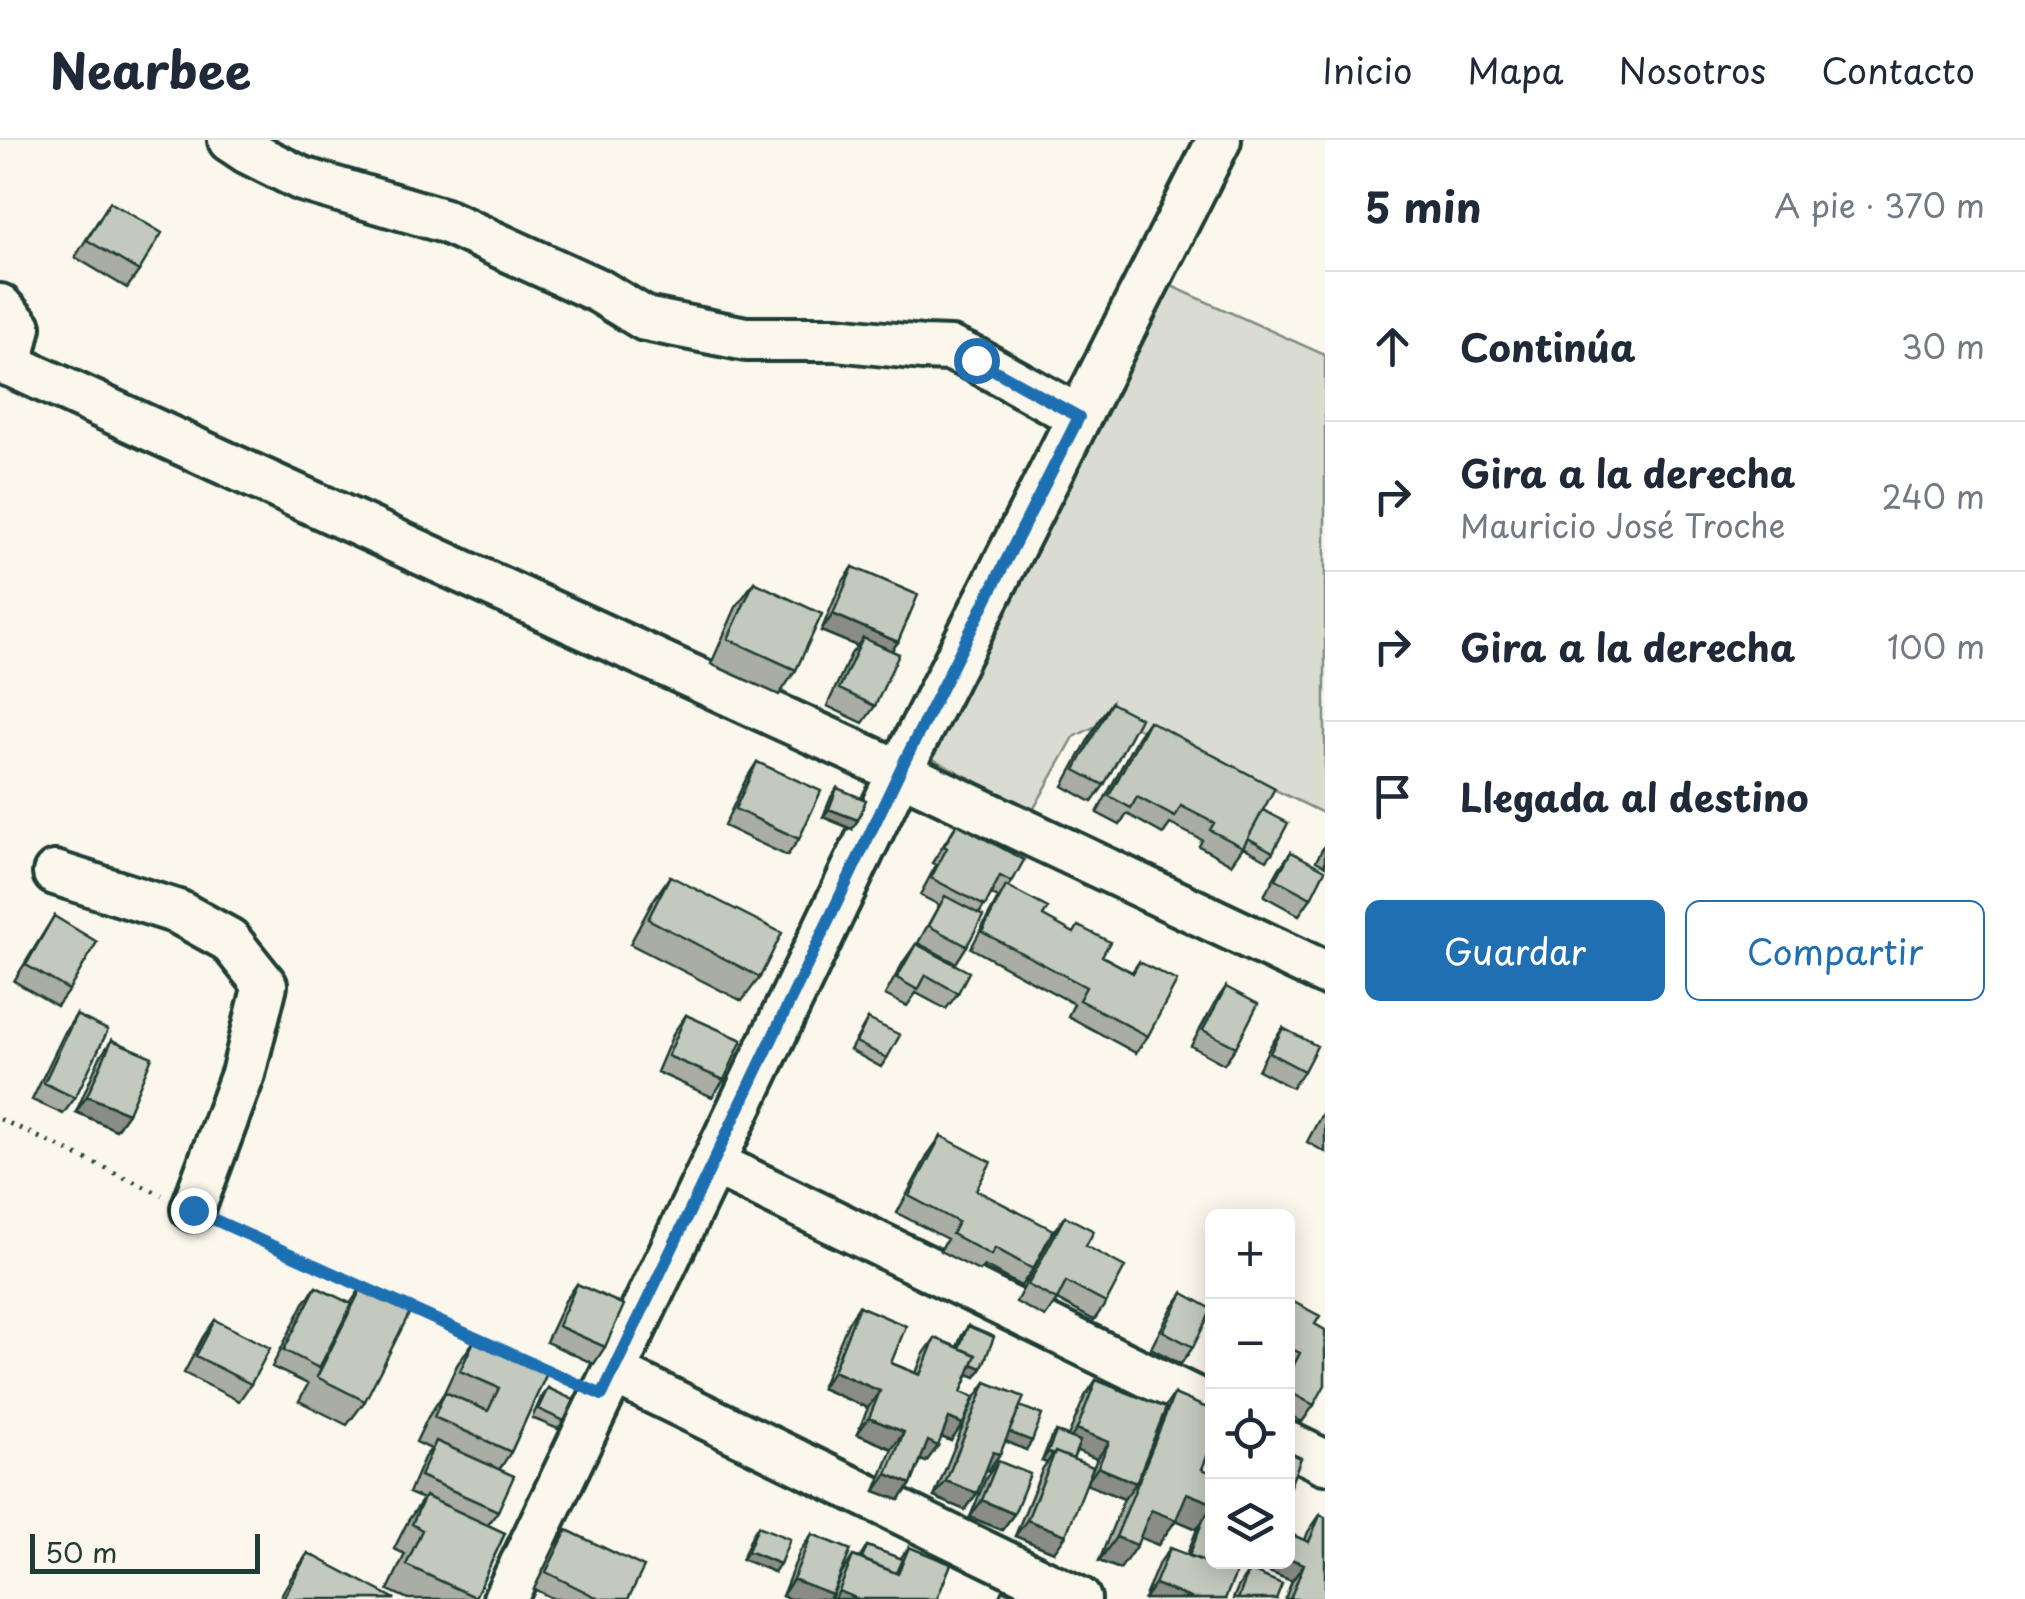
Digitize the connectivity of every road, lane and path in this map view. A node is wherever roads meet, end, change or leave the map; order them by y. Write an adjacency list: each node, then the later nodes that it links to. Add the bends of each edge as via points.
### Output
1 (230, 140): 5 (street, via 302,179 444,221 599,291 645,319 746,338 951,349)
2 (1220, 140): 5 (street)
3 (0, 306): 4 (street, via 19,327)
4 (5, 363): 6 (street)
5 (1079, 417): 6 (street)
6 (900, 772): 8 (street); 10 (street)
7 (55, 873): 11 (street, via 178,912 229,940 265,985 242,1074)
8 (1325, 973)
9 (0, 1120): 11 (path)
10 (713, 1163): 12 (street); 13 (street)
11 (193, 1210): 12 (path)
12 (607, 1384): 16 (street); 17 (street)
13 (1205, 1404)
14 (1295, 1447): 15 (street)
15 (1325, 1462)
16 (505, 1599)
17 (1079, 1599)

